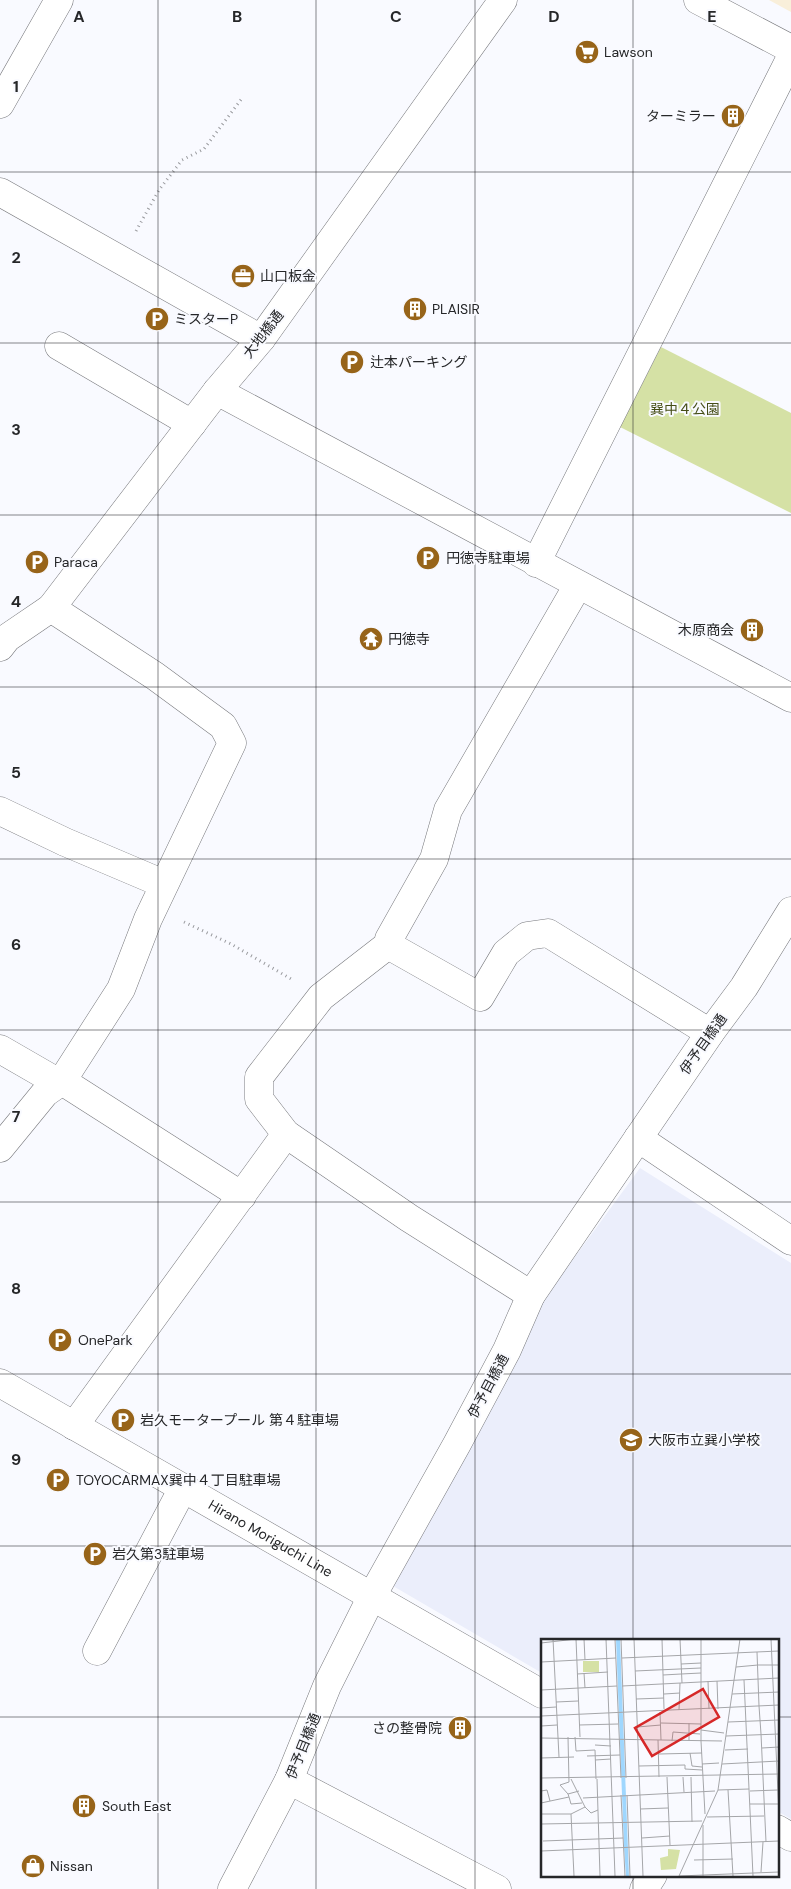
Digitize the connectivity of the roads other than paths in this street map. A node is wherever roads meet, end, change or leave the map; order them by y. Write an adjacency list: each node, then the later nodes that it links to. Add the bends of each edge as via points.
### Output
1 (59, 0): 6 (street)
2 (503, 0): 8 (street, 大地橋通)
3 (698, 0): 4 (street)
4 (791, 49)
5 (791, 57): 12 (street)
6 (0, 104)
7 (0, 192): 8 (street)
8 (261, 339): 10 (street, 大地橋通)
9 (59, 346): 11 (street)
10 (217, 391): 11 (street, 大地橋通); 12 (street)
11 (192, 424): 14 (street, 大地橋通)
12 (536, 563): 13 (street)
13 (578, 585): 16 (street); 20 (street, via 448,810 434,859)
14 (51, 608): 15 (street, 大地橋通, via 7,638); 18 (street, via 155,676 223,726 232,743)
15 (0, 647)
16 (791, 698)
17 (0, 811): 18 (street, via 65,842)
18 (159, 896): 23 (street, via 122,989)
19 (791, 911): 21 (street, 伊予目橋通, via 744,987)
20 (388, 945): 21 (street, via 480,997 506,953 527,936 548,933); 24 (street, via 321,997 259,1076 259,1099)
21 (710, 1033): 25 (street, 伊予目橋通)
22 (0, 1049): 23 (street, via 52,1079)
23 (62, 1081): 26 (street, via 46,1093); 27 (street)
24 (286, 1134): 27 (street); 29 (street, via 409,1218)
25 (638, 1138): 28 (street); 29 (street, 伊予目橋通)
26 (0, 1148)
27 (242, 1196): 31 (street)
28 (791, 1241)
29 (531, 1295): 33 (street, 伊予目橋通, via 494,1376)
30 (0, 1383): 31 (street, Hirano Moriguchi Line)
31 (74, 1426): 32 (street, Hirano Moriguchi Line)
32 (183, 1488): 33 (street, Hirano Moriguchi Line); 34 (street)
33 (372, 1596): 35 (street, Hirano Moriguchi Line); 36 (street, 伊予目橋通, via 327,1686)
34 (97, 1651)
35 (541, 1693)
36 (289, 1780): 40 (street, 伊予目橋通); 41 (street)
37 (778, 1830): 38 (street)
38 (791, 1837)
39 (652, 1876): 42 (street)
40 (232, 1889)
41 (497, 1889)
42 (644, 1889)

